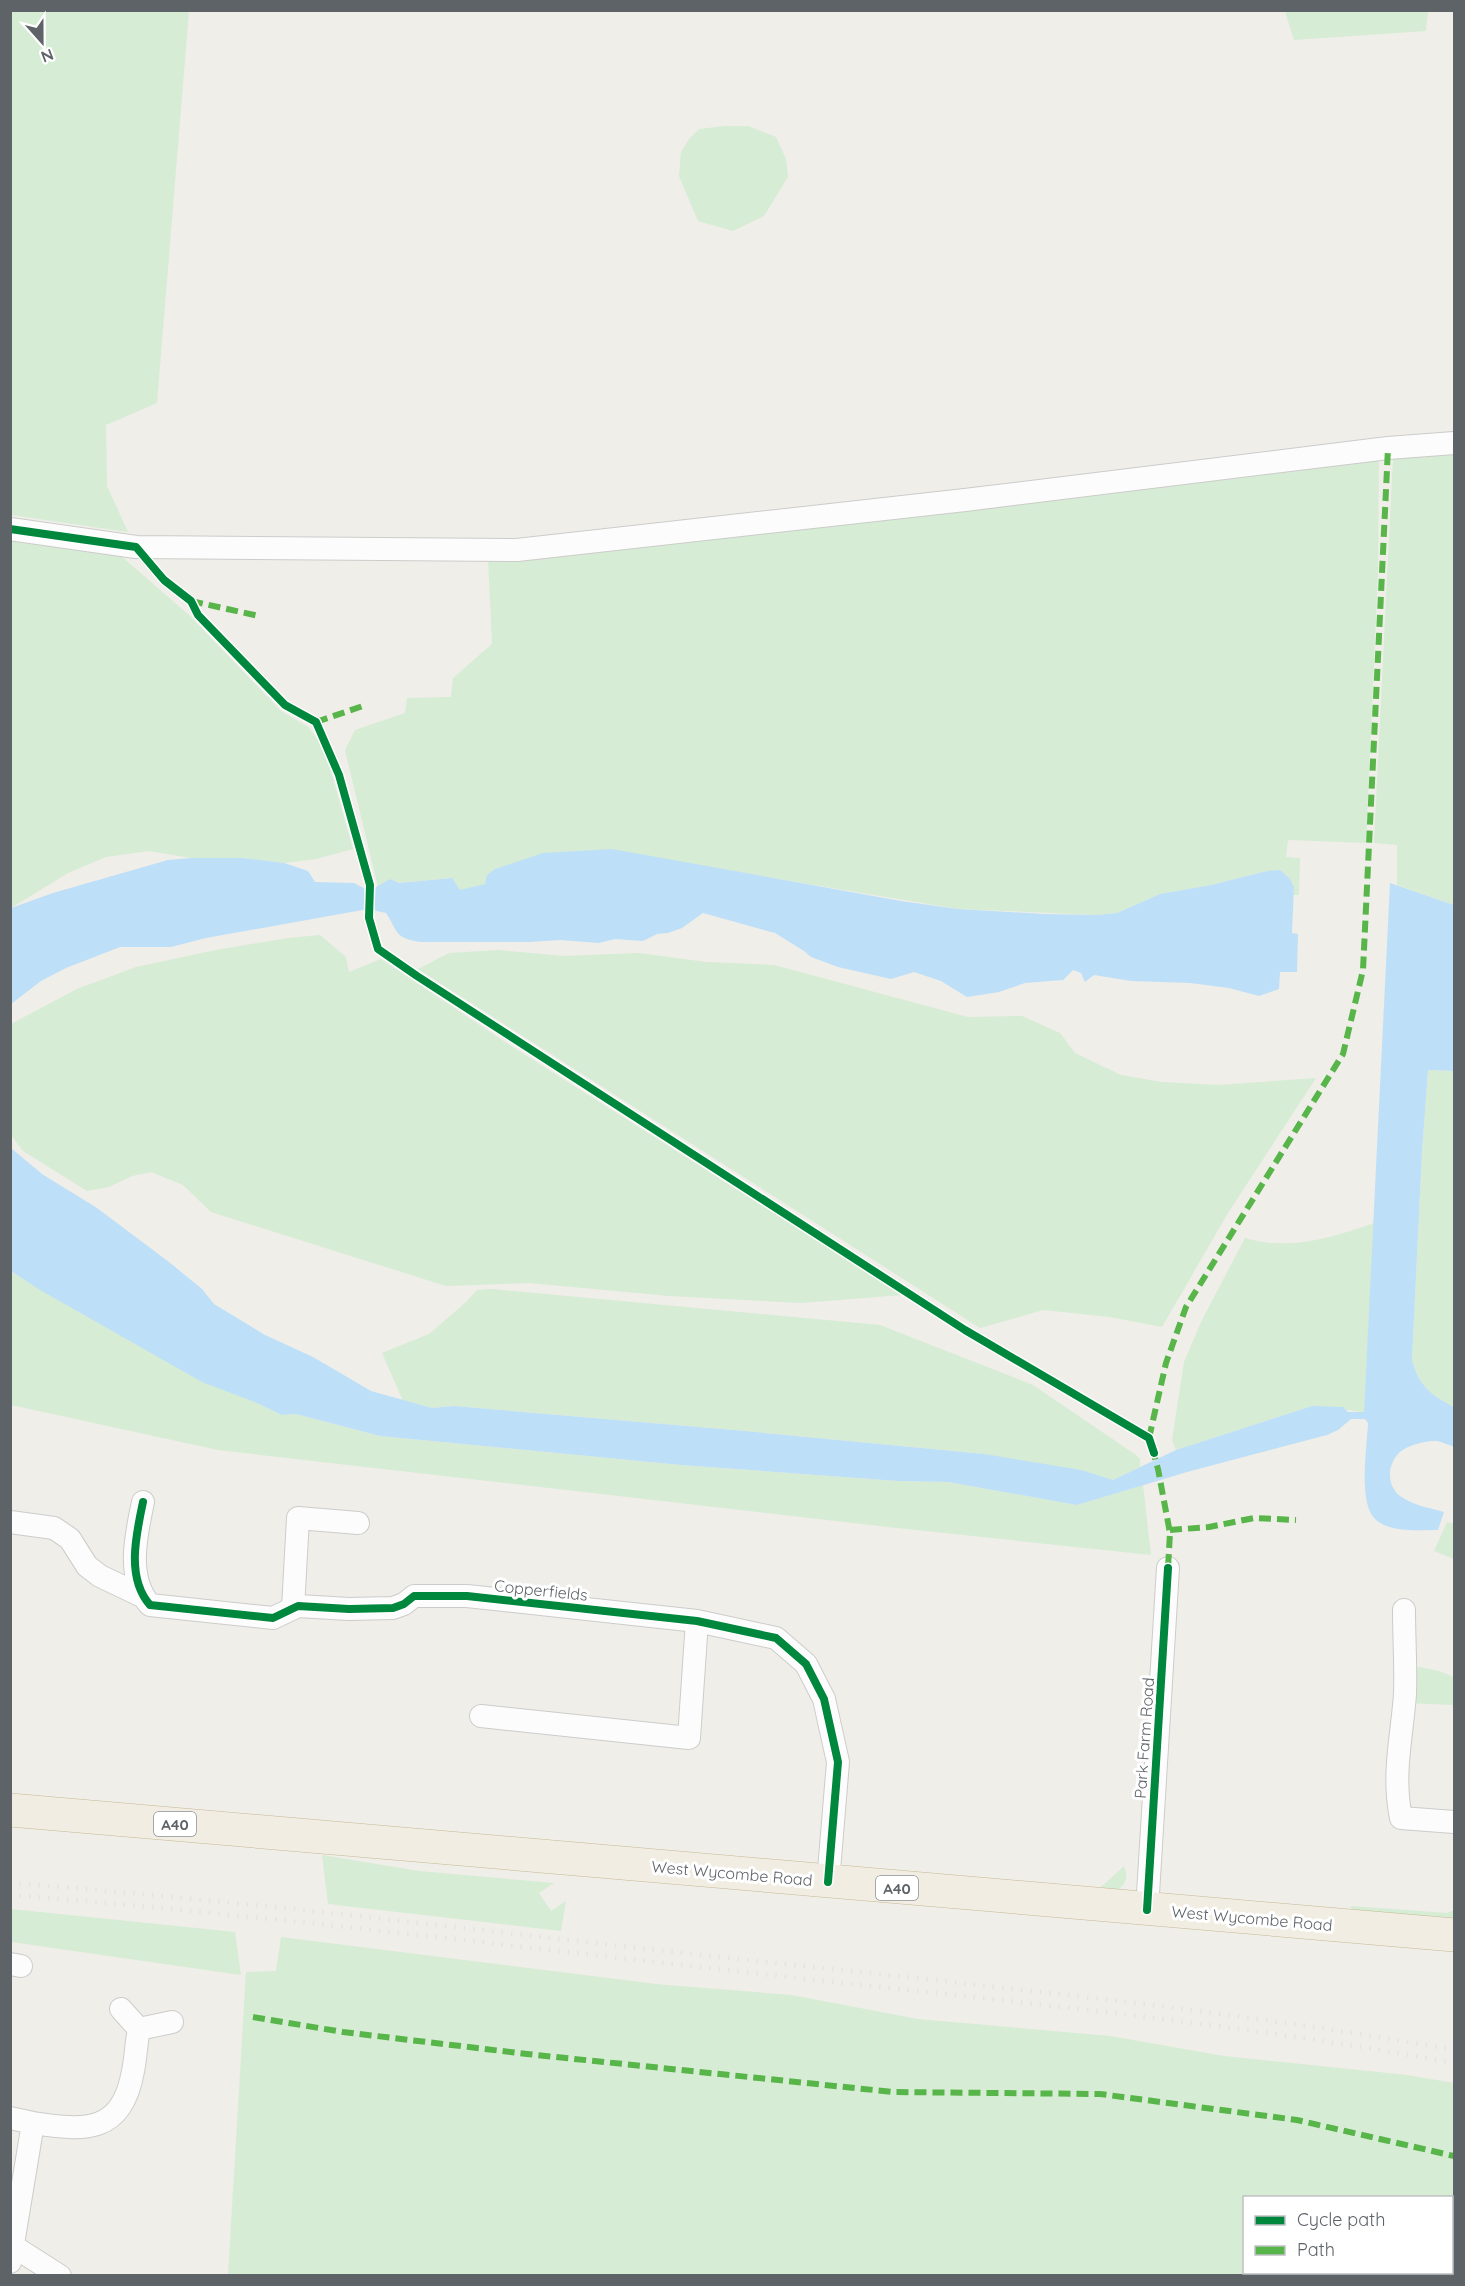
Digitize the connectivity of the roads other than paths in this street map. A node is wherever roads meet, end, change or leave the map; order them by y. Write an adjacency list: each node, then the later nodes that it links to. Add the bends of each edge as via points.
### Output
1 (1455, 443): 2 (street, via 518,550 136,547)
2 (10, 529)
3 (143, 1502): 7 (street, via 134,1546)
4 (10, 1522): 7 (street, Copperfields, via 54,1528 70,1539 87,1566)
5 (358, 1523): 8 (street, via 298,1518)
6 (1168, 1568): 15 (street, Park Farm Road)
7 (142, 1596): 8 (street, Copperfields, via 150,1605 266,1618)
8 (293, 1608): 10 (street, Copperfields, via 393,1608 414,1596 466,1596)
9 (1404, 1610): 13 (street, via 1405,1692 1396,1773 1401,1818)
10 (697, 1621): 11 (street, via 689,1738); 14 (street, Copperfields, via 776,1638 806,1664 824,1699 838,1762)
11 (481, 1716)
12 (10, 1810): 14 (highway, West Wycombe Road / A40)
13 (1455, 1822)
14 (828, 1882): 15 (highway, West Wycombe Road / A40)
15 (1147, 1910): 16 (highway, West Wycombe Road / A40)
16 (1455, 1935)
17 (121, 2009): 19 (street)
18 (172, 2022): 19 (street)
19 (139, 2029): 21 (street, via 128,2091 119,2108 106,2120 87,2128)
20 (10, 2118): 21 (street)
21 (33, 2123): 22 (street)
22 (12, 2254): 23 (street)
23 (60, 2276)

